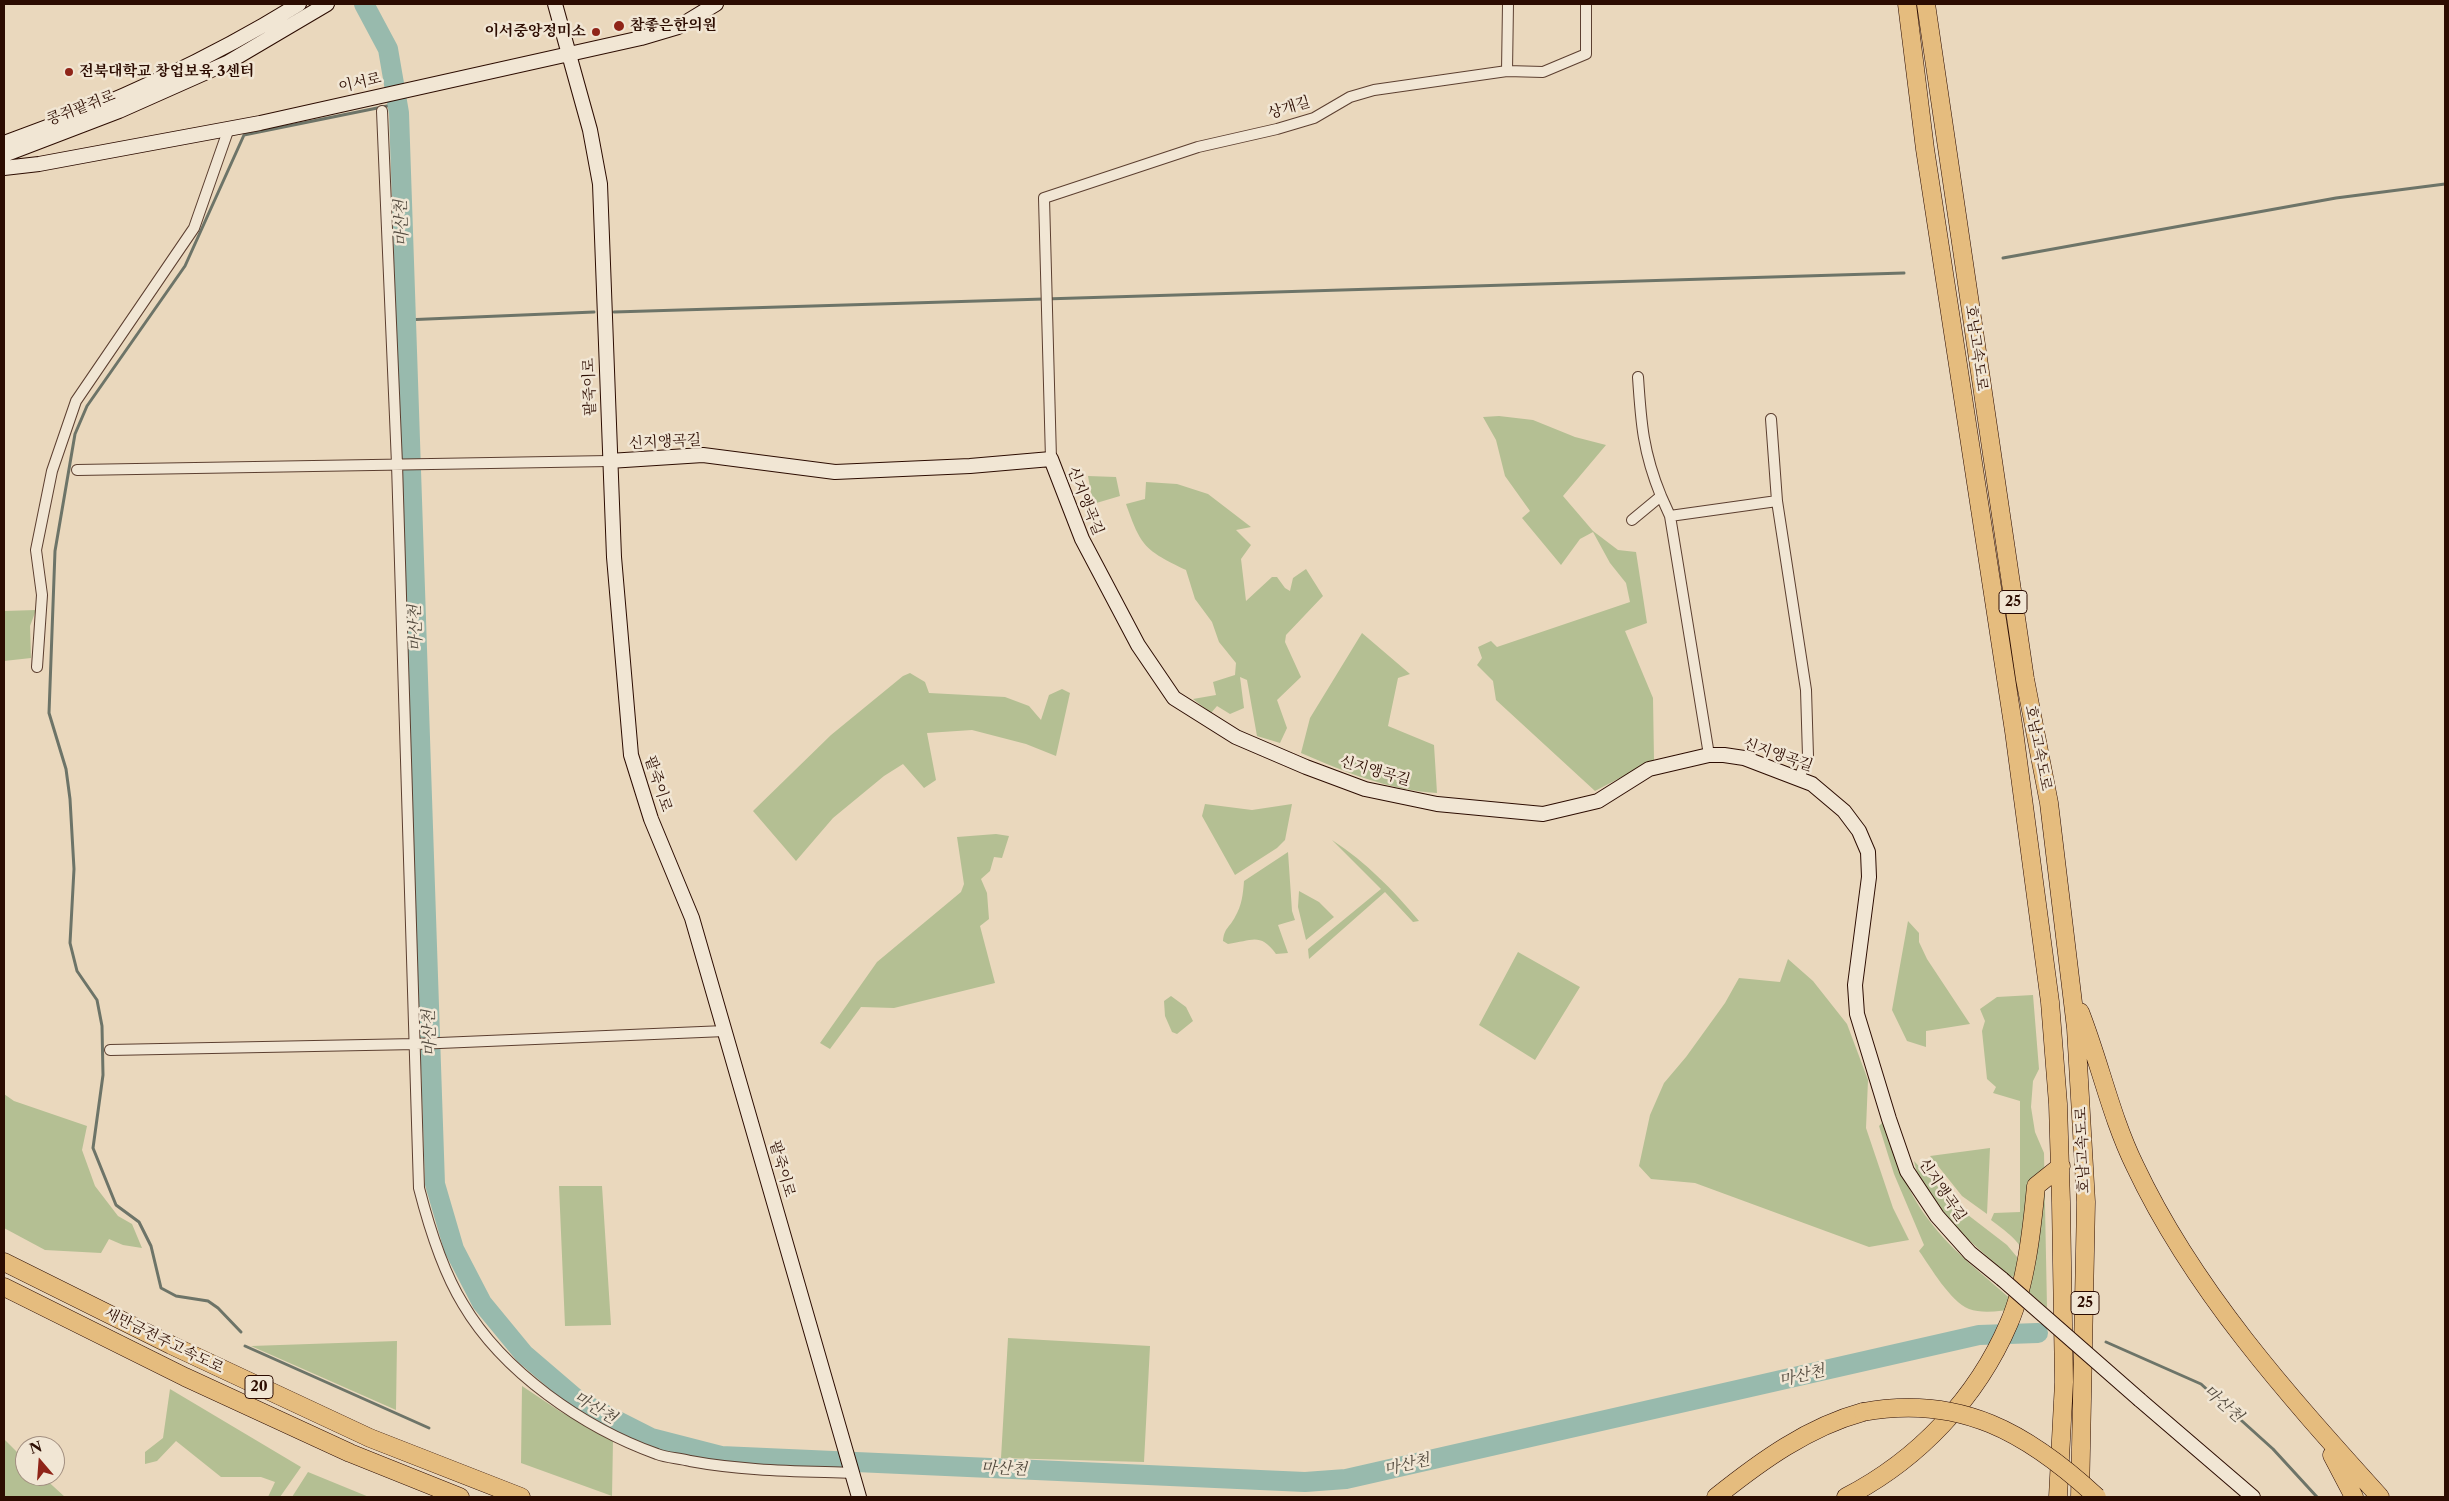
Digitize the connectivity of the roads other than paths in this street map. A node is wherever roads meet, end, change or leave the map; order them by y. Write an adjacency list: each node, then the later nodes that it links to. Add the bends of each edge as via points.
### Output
1 (299, 4): 13 (street, 콩쥐팥쥐로, via 249,35 179,71 70,119)
2 (327, 4): 14 (street, 콩쥐팥쥐로, via 227,63 120,111)
3 (555, 4): 9 (street, 팥죽이로)
4 (716, 4): 9 (street, 이서로, via 678,27)
5 (1508, 4): 10 (street)
6 (1586, 4): 10 (street, 상개길, via 1586,54 1543,72)
7 (1907, 4): 34 (highway, 호남고속도로 / 25, via 2033,867 2050,1002)
8 (1926, 4): 30 (highway, 호남고속도로 / 25, via 2025,680 2049,803)
9 (568, 54): 12 (street, 이서로); 20 (street, 팥죽이로, via 590,130 600,184)
10 (1508, 71): 16 (street, 상개길, via 1374,90 1350,98 1314,118 1198,147)
11 (382, 111): 21 (street)
12 (229, 128): 15 (street, 이서로); 27 (street, via 194,228 76,401 52,470 36,550 42,595)
13 (4, 143)
14 (4, 155)
15 (4, 168)
16 (1044, 198): 19 (street, 신지앵곡길)
17 (1638, 377): 23 (street, via 1648,466)
18 (1771, 419): 24 (street)
19 (1051, 458): 20 (street, 신지앵곡길, via 970,466 835,472 703,455); 28 (street, 신지앵곡길, via 1082,539 1143,652 1174,698 1236,737 1364,789 1437,804 1543,814 1598,802 1649,769)
20 (609, 461): 21 (street); 31 (street, 팥죽이로, via 631,754 652,818 692,918)
21 (401, 463): 22 (street); 32 (street)
22 (77, 470)
23 (1661, 496): 25 (street); 26 (street)
24 (1777, 501): 25 (street); 29 (street, via 1806,690 1808,756)
25 (1670, 516): 28 (street)
26 (1632, 520)
27 (37, 667)
28 (1709, 755): 29 (street, 신지앵곡길, via 1744,758)
29 (1799, 778): 47 (street, 신지앵곡길, bridge, via 1812,784 1844,811 1859,831 1868,852 1869,877 1855,985 1856,1014 1907,1171 1937,1216 1970,1253)
30 (2072, 992): 37 (highway, via 2096,1050 2119,1129 2172,1237 2198,1279); 45 (highway, 호남고속도로 / 25, via 2086,1202)
31 (725, 1031): 32 (street); 38 (street, 팥죽이로)
32 (419, 1044): 33 (street); 38 (street, via 419,1188 428,1222 463,1305 519,1372 554,1401 605,1430 658,1454 729,1468)
33 (110, 1050)
34 (2060, 1166): 43 (highway, via 2036,1186 2023,1272 2009,1322 1986,1368 1933,1435 1897,1466); 44 (highway, 호남고속도로 / 25, via 2064,1382)
35 (4, 1262): 40 (highway, 새만금전주고속도로 / 20, via 171,1346 370,1438)
36 (4, 1287): 39 (highway, 새만금전주고속도로 / 20, via 185,1377 342,1449)
37 (2306, 1414): 48 (highway); 49 (highway)
38 (851, 1471): 41 (street, 팥죽이로)
39 (460, 1497)
40 (521, 1497)
41 (859, 1497)
42 (1716, 1497): 46 (highway, bridge, via 1771,1456 1827,1425 1864,1412 1906,1406 1961,1413 1988,1422 2032,1445)
43 (1846, 1497)
44 (2058, 1497)
45 (2080, 1497)
46 (2097, 1497)
47 (2254, 1497)
48 (2354, 1497)
49 (2380, 1497)

